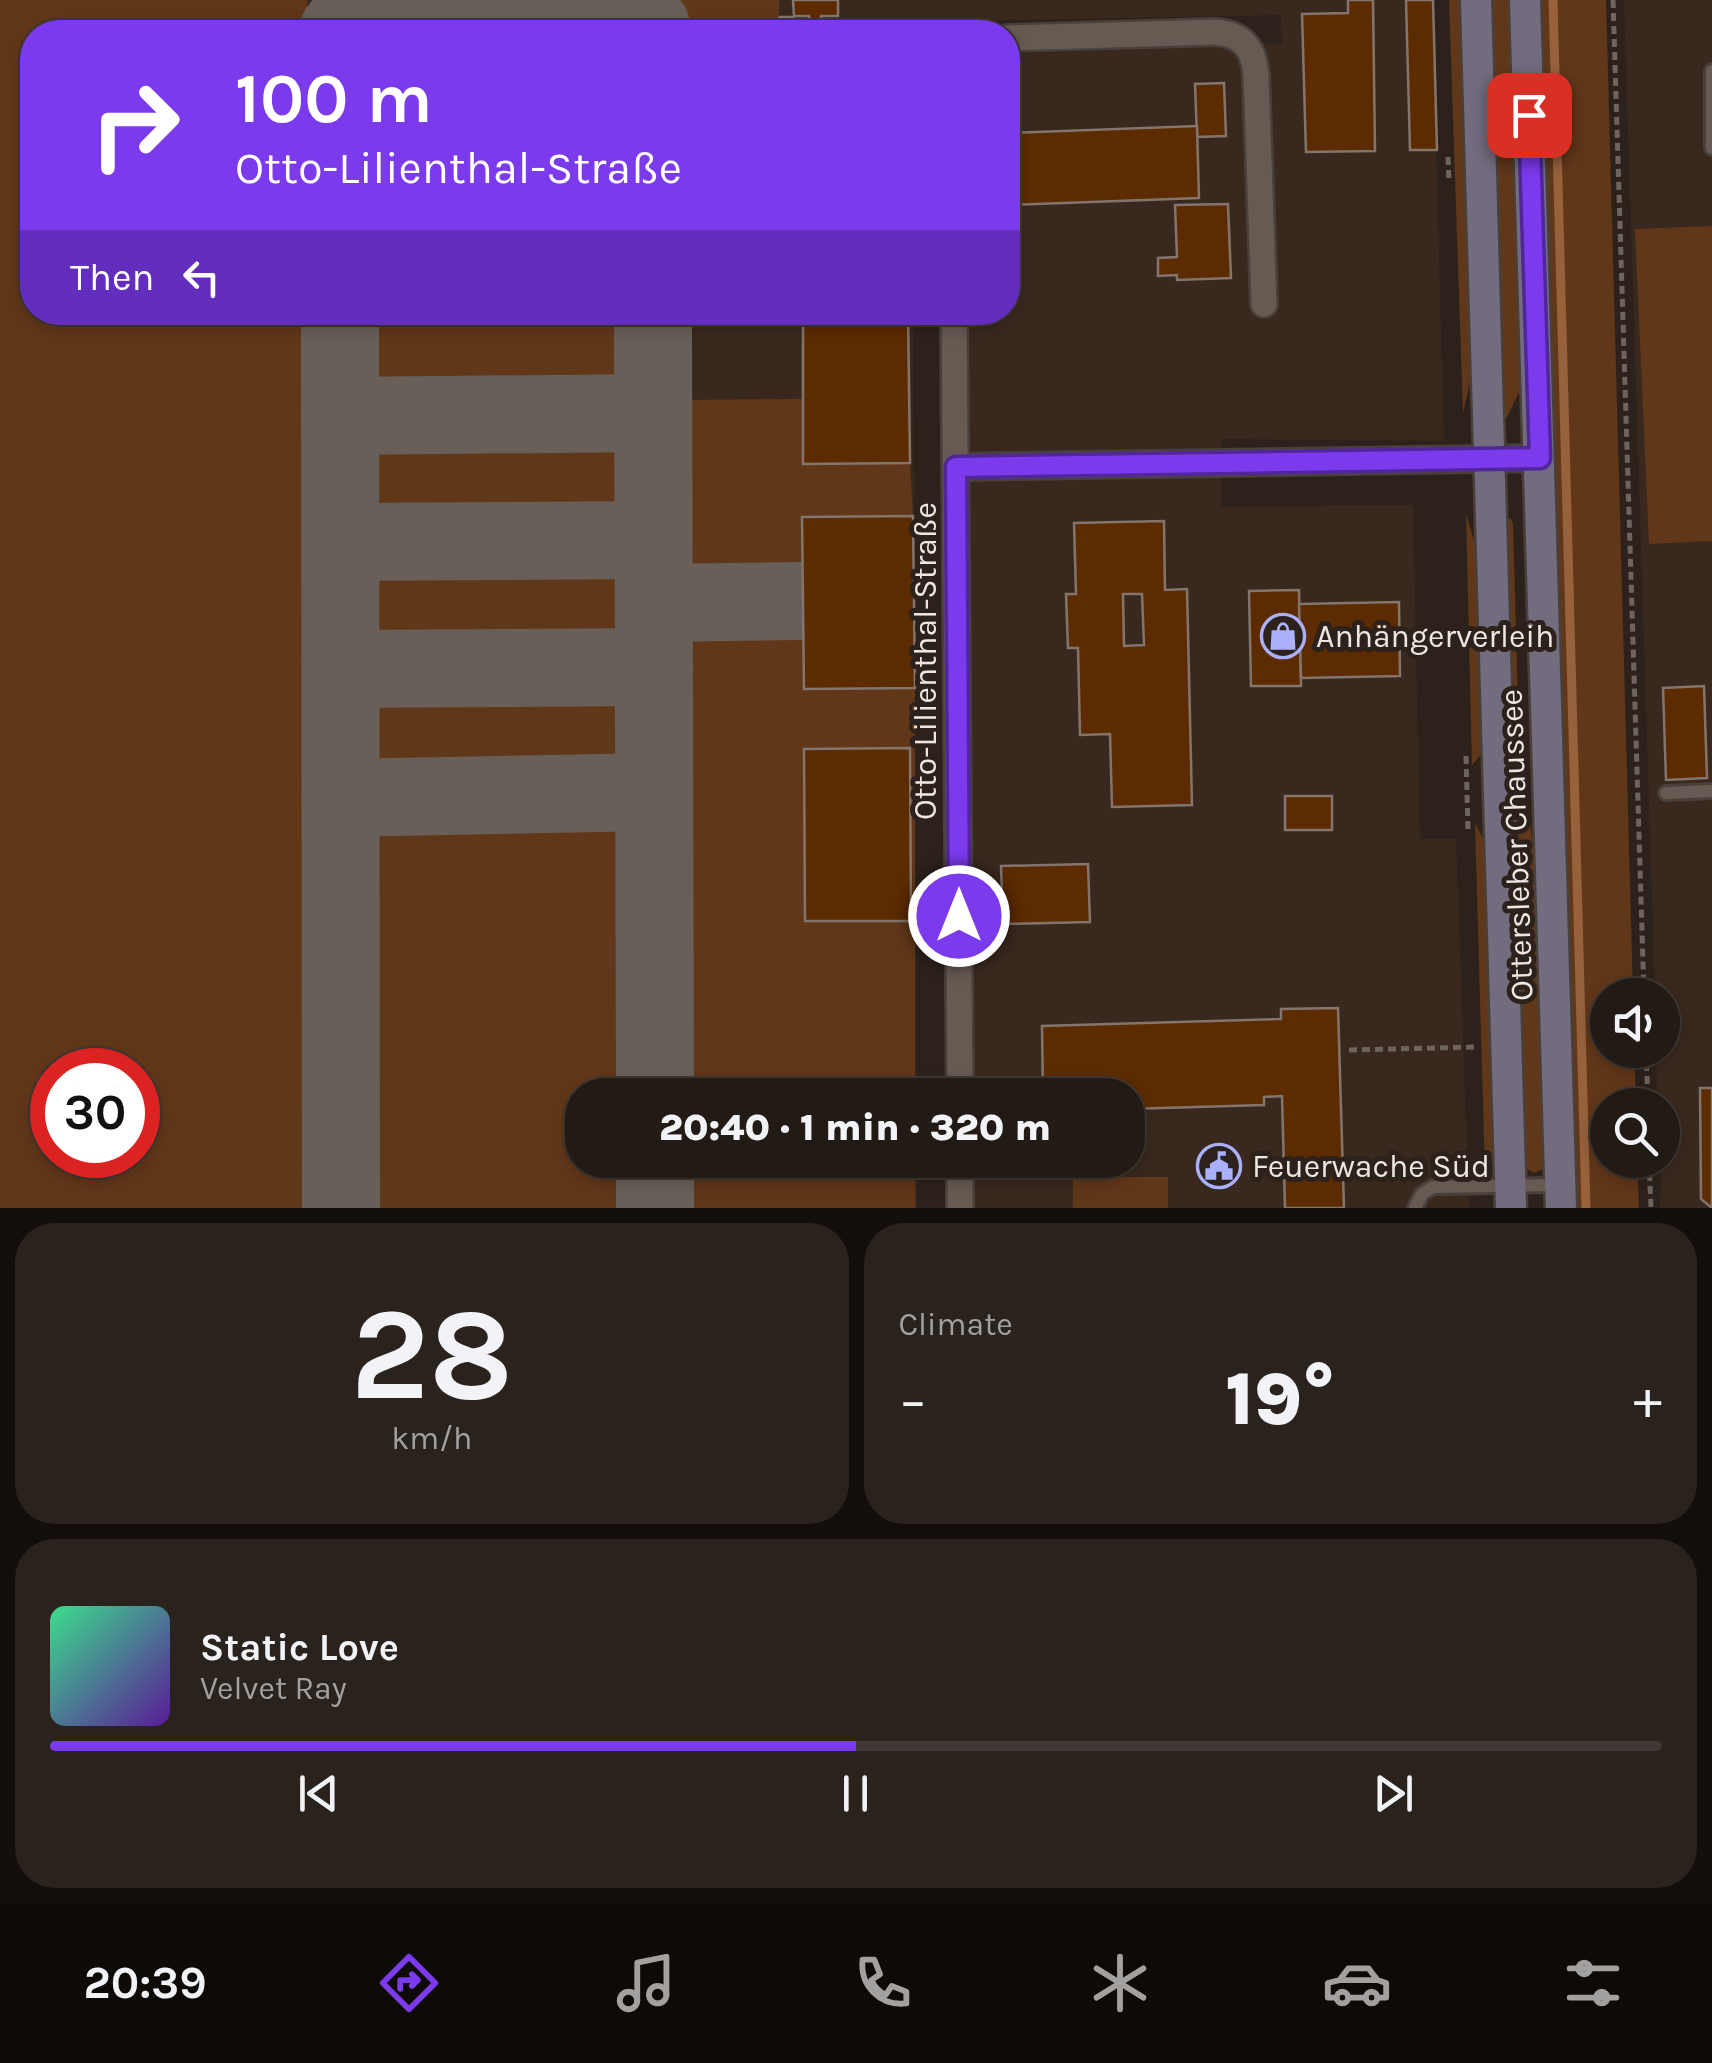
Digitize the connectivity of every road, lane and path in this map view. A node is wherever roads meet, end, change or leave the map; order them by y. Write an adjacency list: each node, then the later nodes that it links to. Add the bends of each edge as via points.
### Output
1 (1476, 0): 10 (main road, Ottersleber Chaussee)
2 (1525, 0): 9 (main road, Ottersleber Chaussee)
3 (1614, 0): 14 (path)
4 (1020, 38): 7 (street, via 1215,32 1246,43 1256,75)
5 (1712, 71): 6 (lane)
6 (1712, 148)
7 (1264, 304)
8 (954, 325): 11 (street, Otto-Lilienthal-Straße)
9 (1540, 458): 10 (street, Otto-Lilienthal-Straße); 20 (main road, Ottersleber Chaussee)
10 (1489, 459): 11 (street, Otto-Lilienthal-Straße); 21 (main road, Ottersleber Chaussee)
11 (956, 467): 17 (street, Otto-Lilienthal-Straße)
12 (1712, 791): 13 (lane)
13 (1666, 793)
14 (1643, 978)
15 (1476, 1046): 16 (path)
16 (1349, 1050)
17 (960, 1078)
18 (960, 1178): 22 (street)
19 (1650, 1178): 24 (path)
20 (1561, 1196): 21 (lane)
21 (1511, 1197): 23 (lane, via 1429,1188)
22 (960, 1208)
23 (1415, 1208)
24 (1651, 1208)

